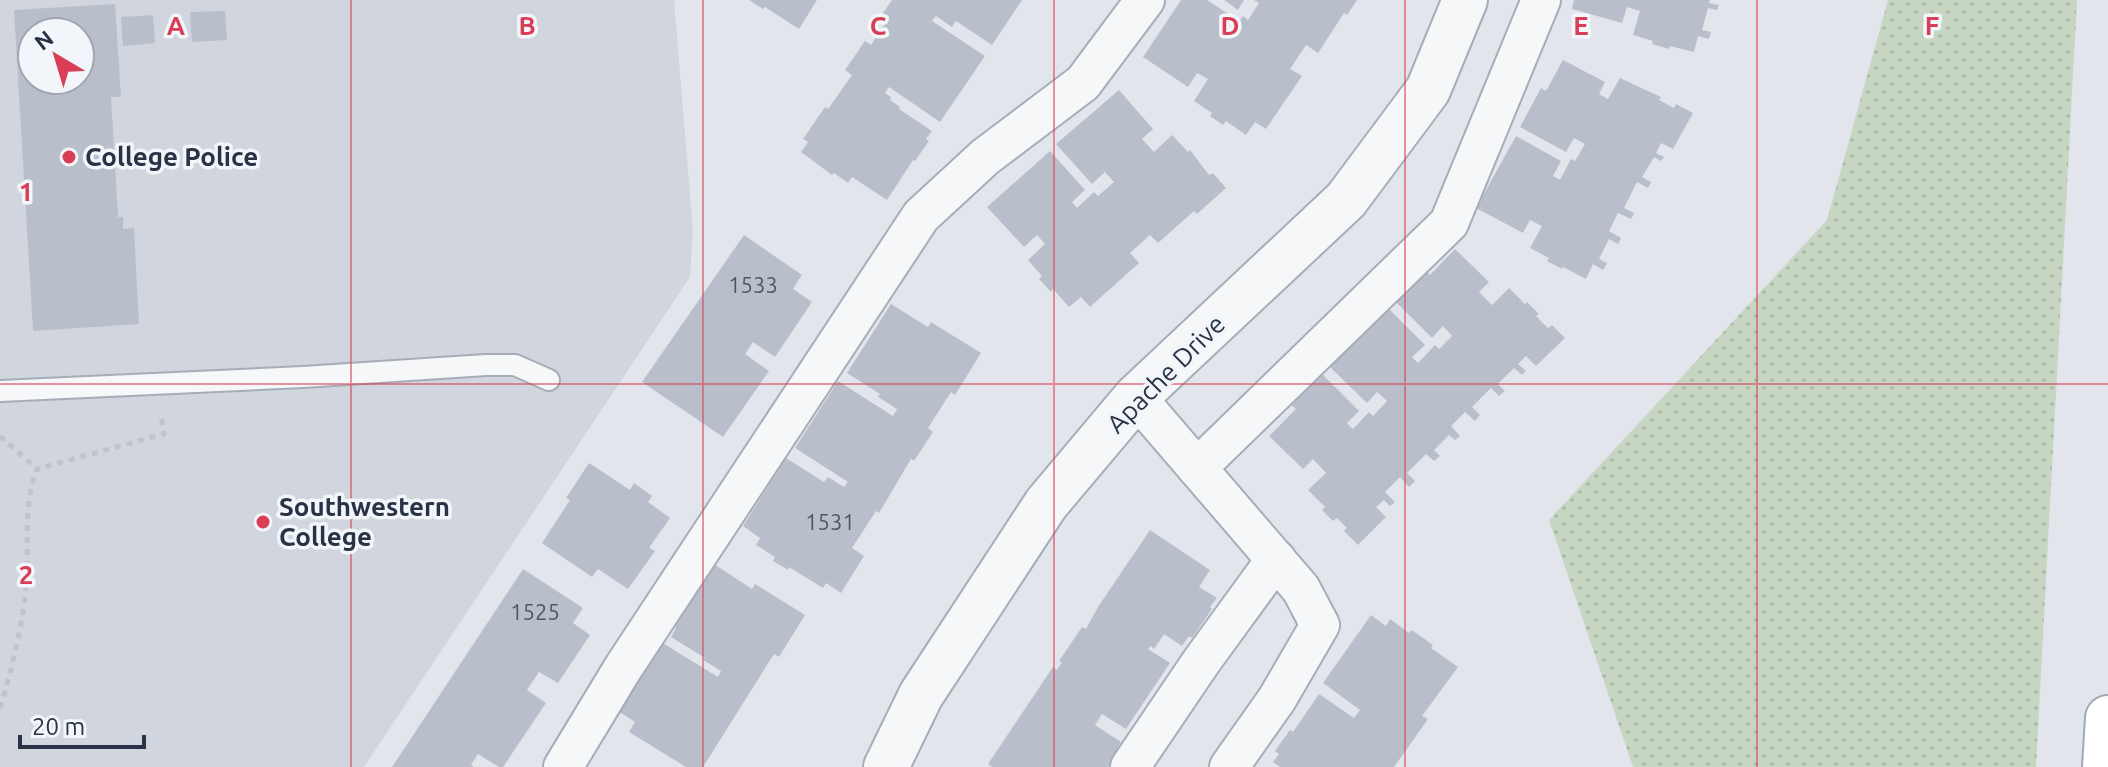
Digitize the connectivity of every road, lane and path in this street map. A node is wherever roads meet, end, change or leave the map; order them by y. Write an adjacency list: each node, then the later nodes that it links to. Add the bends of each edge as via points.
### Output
1 (1145, 0): 14 (street, via 1083,83 985,157 921,216)
2 (1465, 0): 6 (street, Apache Drive, via 1428,90 1346,200)
3 (1541, 0): 9 (street, via 1449,223)
4 (549, 380): 5 (lane, via 515,365 486,365)
5 (0, 391)
6 (1136, 397): 9 (street); 15 (street, Apache Drive, via 1046,504 921,695)
7 (161, 415): 10 (path, via 164,434)
8 (0, 436): 10 (path)
9 (1197, 468): 11 (street)
10 (37, 469): 12 (path, via 30,490 20,632)
11 (1276, 559): 16 (street); 17 (street, via 1301,589 1320,625)
12 (0, 708)
13 (2108, 718): 18 (main road)
14 (563, 767)
15 (886, 767)
16 (1130, 767)
17 (1229, 767)
18 (2105, 767)

